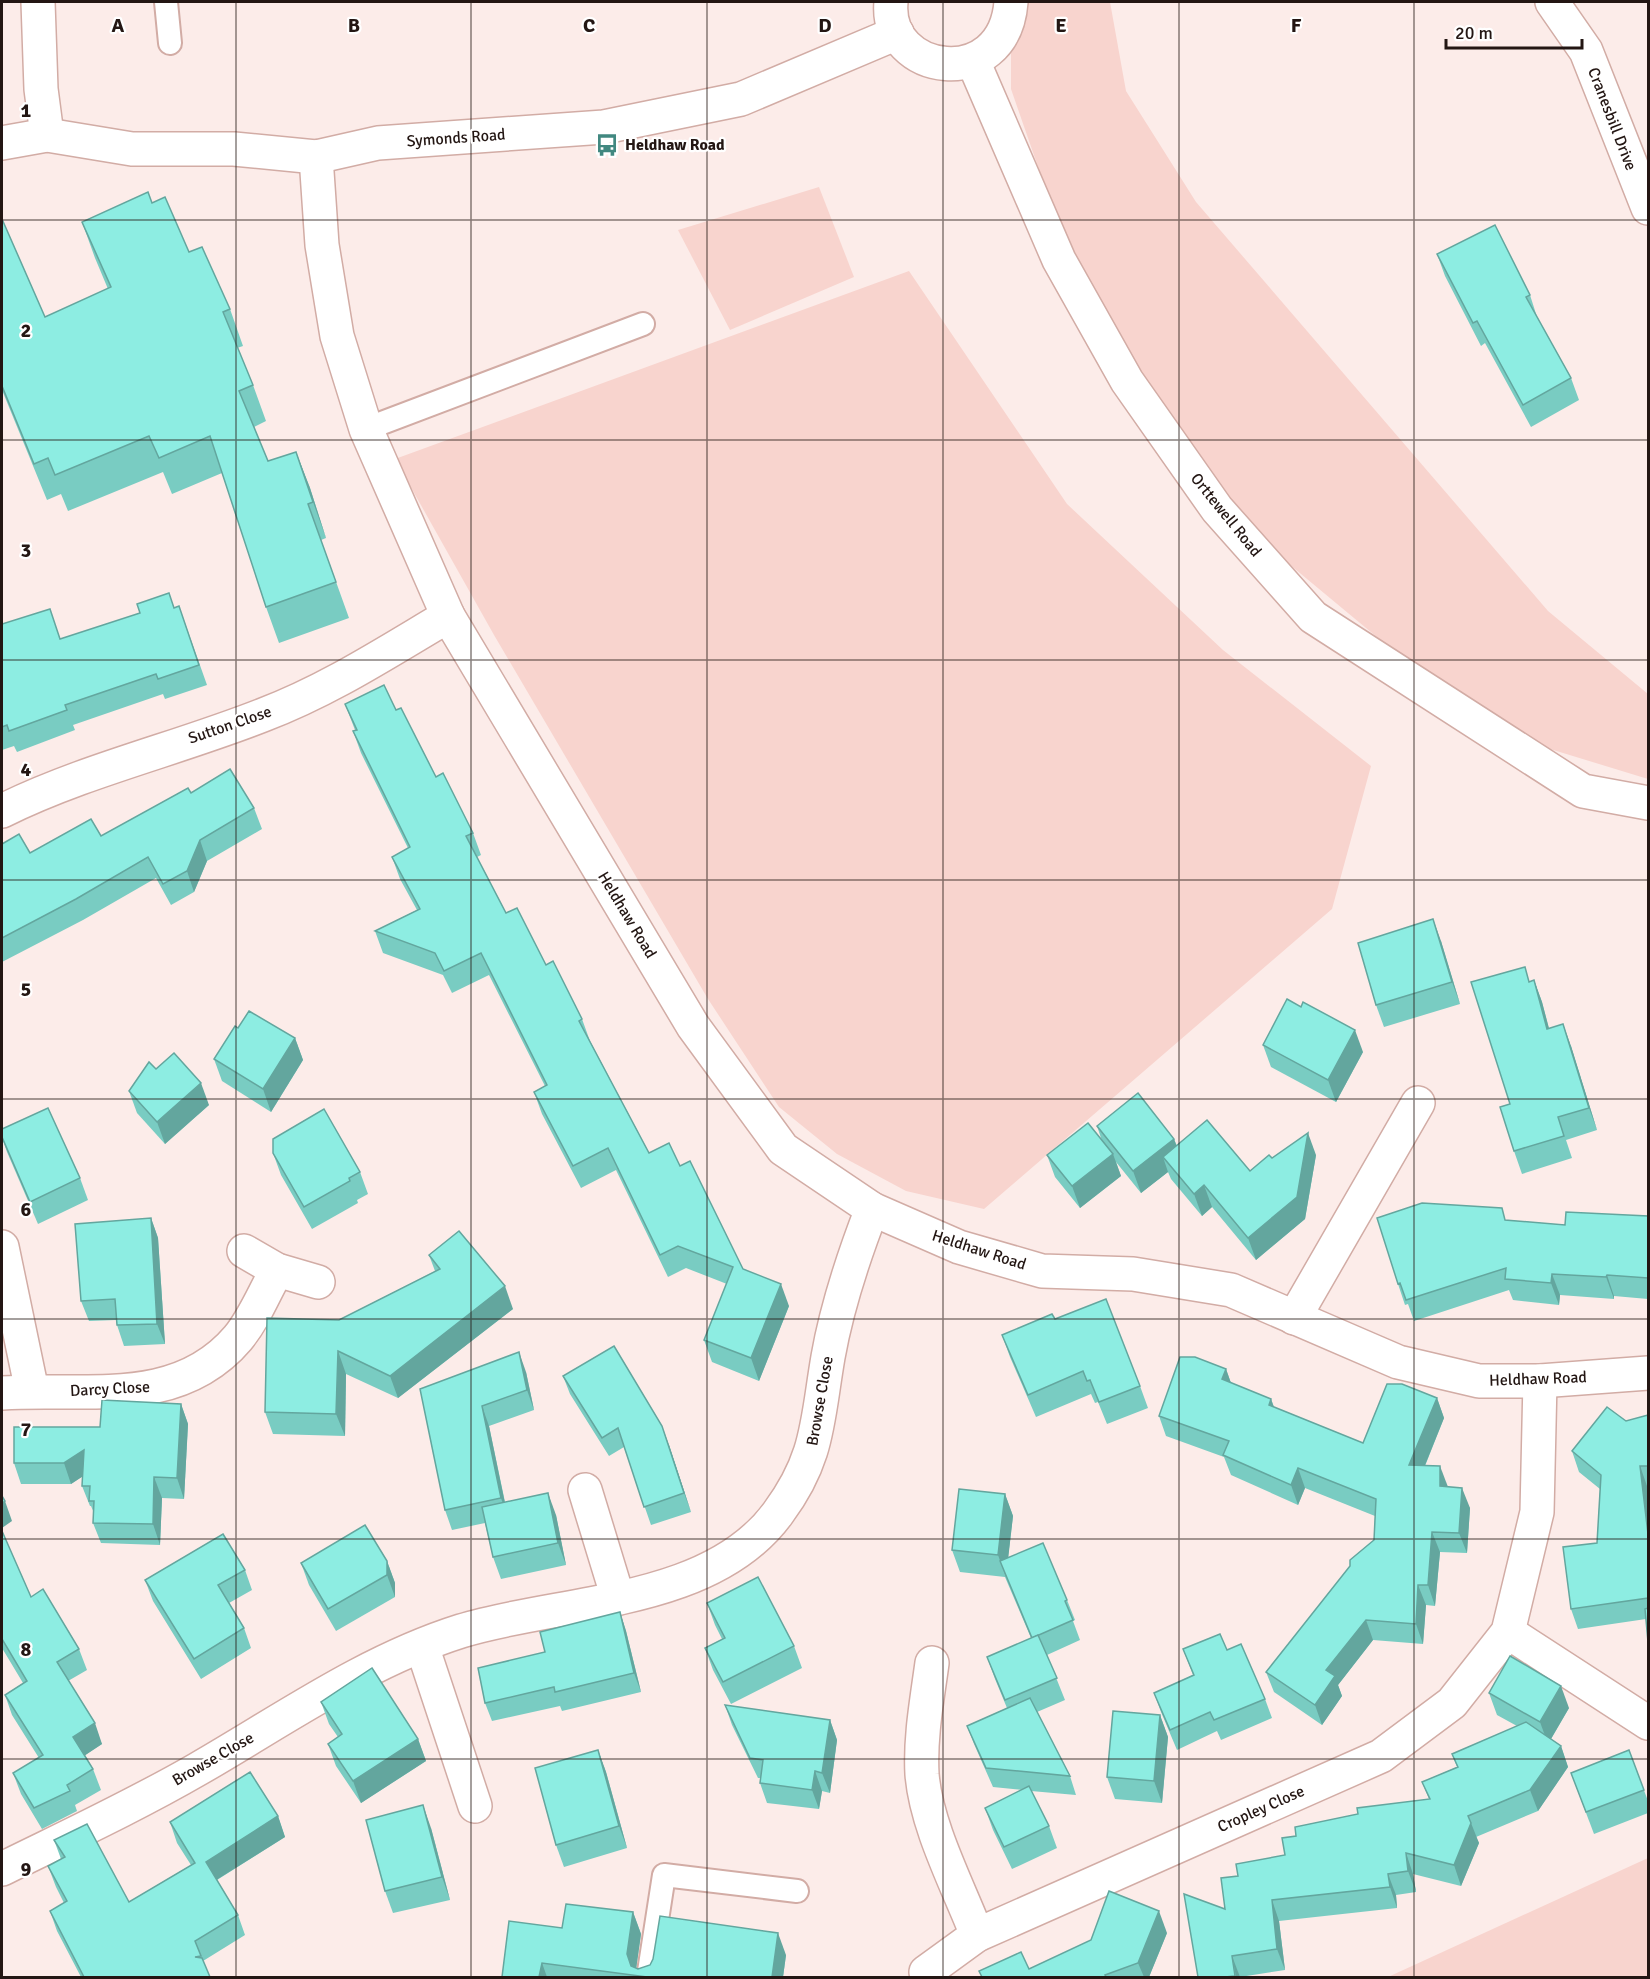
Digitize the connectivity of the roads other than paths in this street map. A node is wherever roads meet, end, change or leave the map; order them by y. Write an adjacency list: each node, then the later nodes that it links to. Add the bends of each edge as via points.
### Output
1 (38, 2): 8 (street)
2 (166, 2): 6 (lane)
3 (1011, 2): 7 (street, via 1010,18 1002,36)
4 (1552, 2): 11 (street, Cranesbill Drive, via 1586,51)
5 (894, 17): 7 (street, via 911,50 930,61); 10 (street, Symonds Road, via 741,99 604,127 378,143)
6 (170, 43)
7 (973, 61): 15 (street, Orttewell Road, via 1059,260 1127,381 1217,509 1313,617 1583,791)
8 (47, 135): 9 (street, Symonds Road); 10 (street, Symonds Road, via 132,149 234,148)
9 (2, 143)
10 (316, 157): 13 (street, Heldhaw Road, via 322,245 337,336)
11 (1648, 208)
12 (643, 324): 13 (lane)
13 (366, 429): 14 (street, Heldhaw Road)
14 (448, 616): 16 (street, Sutton Close, via 327,688 262,716 31,796); 18 (street, Heldhaw Road, via 693,1026 783,1149)
15 (1648, 803)
16 (2, 811)
17 (1418, 1103): 23 (street)
18 (872, 1209): 23 (street, Heldhaw Road, via 959,1247 1042,1271 1133,1274 1231,1290); 28 (street, Browse Close, via 848,1270 828,1356 820,1421 806,1472 777,1516 739,1551 684,1581)
19 (2, 1247): 26 (street, Darcy Close)
20 (244, 1251): 21 (street)
21 (277, 1270): 22 (street); 26 (street, Darcy Close, via 238,1337 203,1368 165,1386 129,1392)
22 (318, 1282)
23 (1294, 1318): 25 (street, Heldhaw Road, via 1398,1362 1479,1381)
24 (1648, 1373): 25 (street, Heldhaw Road)
25 (1540, 1381): 29 (street, Cropley Close, via 1537,1512)
26 (16, 1392)
27 (585, 1490): 28 (street)
28 (618, 1598): 30 (street, Browse Close, via 463,1630)
29 (1508, 1632): 32 (street); 36 (street, Cropley Close, via 1452,1703 1381,1756)
30 (422, 1646): 33 (street); 34 (street, Browse Close, via 354,1677 195,1771)
31 (932, 1663): 36 (street, via 921,1746 922,1776 930,1815)
32 (1648, 1723)
33 (475, 1806)
34 (2, 1869)
35 (797, 1891): 38 (lane, via 664,1875)
36 (977, 1935): 37 (street, Cropley Close)
37 (926, 1972)
38 (648, 1977)

